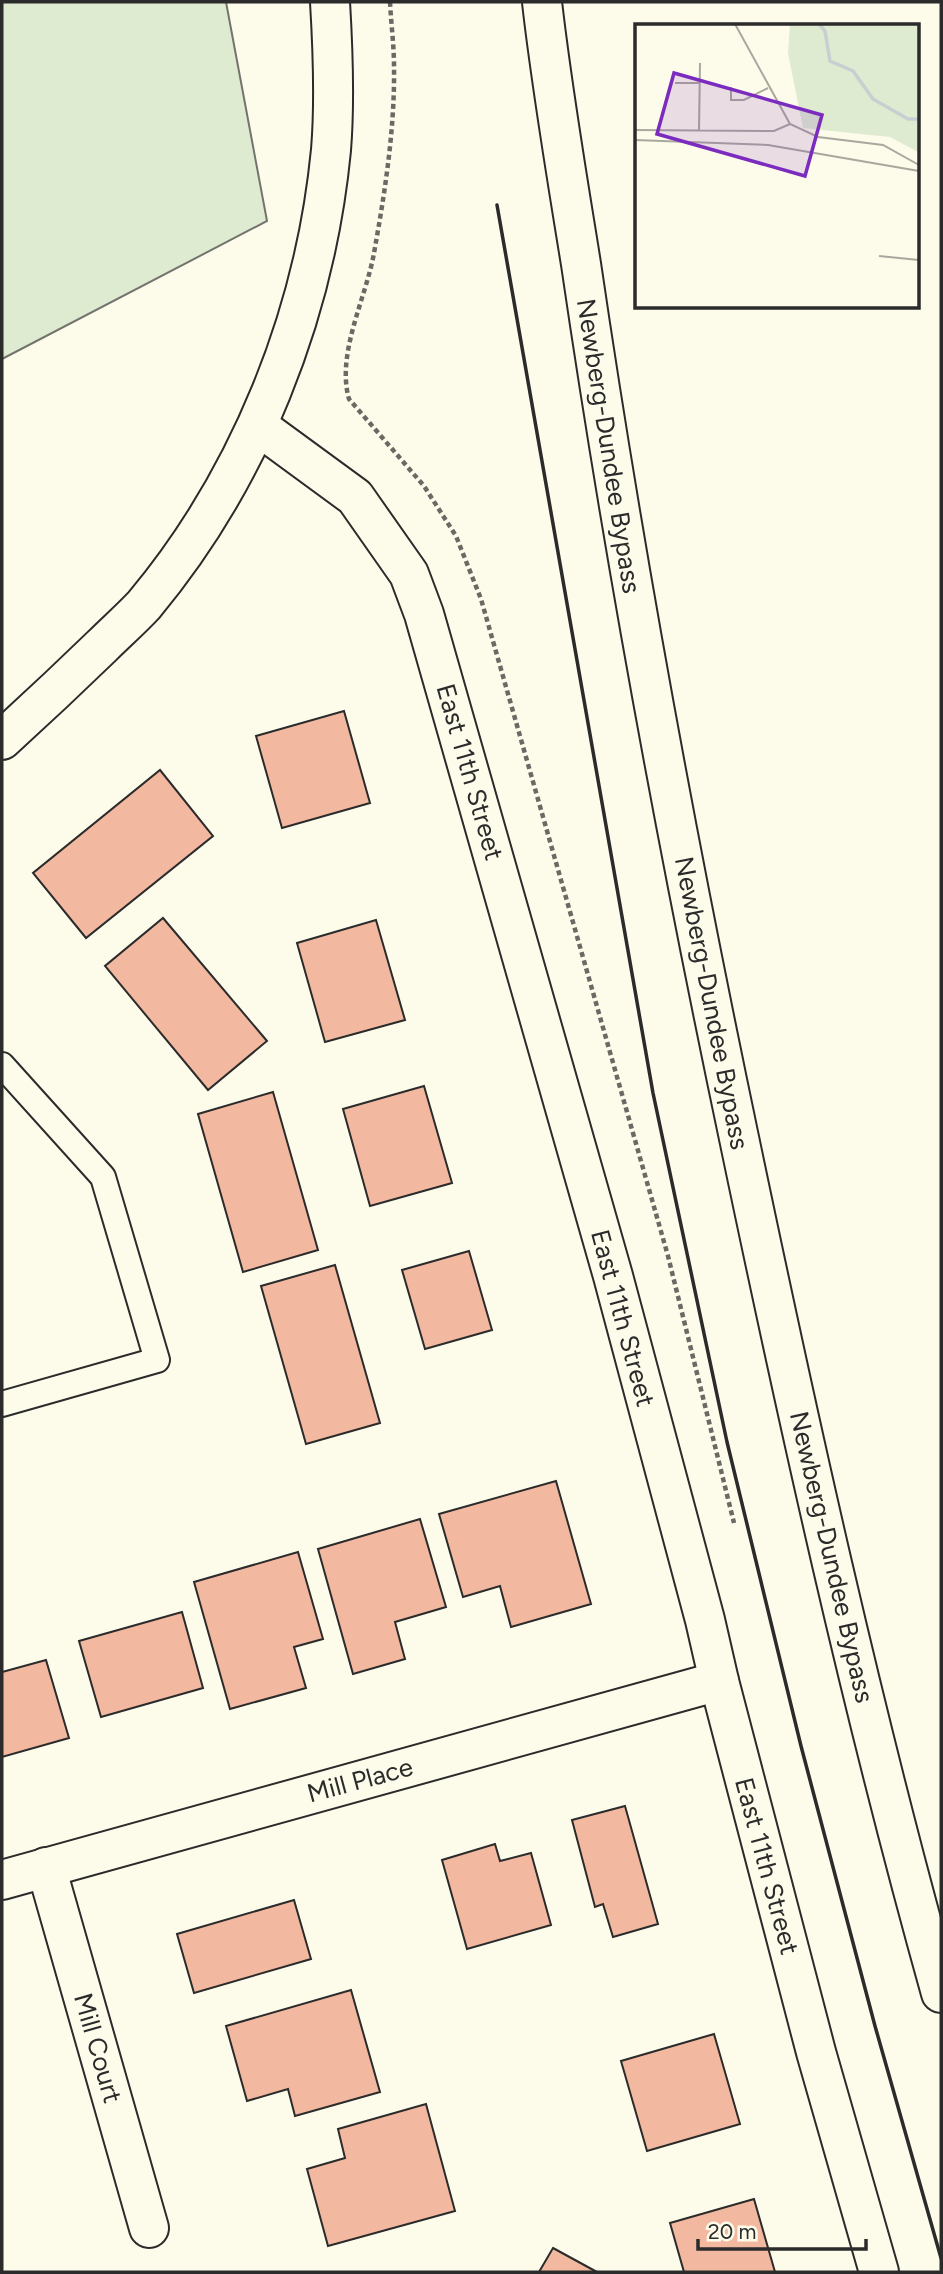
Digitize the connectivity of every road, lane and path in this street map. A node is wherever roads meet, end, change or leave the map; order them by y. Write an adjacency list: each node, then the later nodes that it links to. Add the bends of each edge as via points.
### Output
1 (330, 2): 3 (main road, via 334,74 331,150 318,239 299,313)
2 (542, 2): 10 (main road, Newberg-Dundee Bypass, via 643,655 709,995 809,1469)
3 (258, 426): 4 (main road, via 205,520 143,606); 7 (main road, East 11th Street, via 355,497 409,574 424,614 613,1276)
4 (2, 740)
5 (2, 1065): 6 (lane, via 103,1177 157,1360)
6 (2, 1404)
7 (719, 1681): 8 (main road, Mill Place); 12 (main road, East 11th Street)
8 (46, 1867): 9 (main road, Mill Place); 11 (main road, Mill Court)
9 (2, 1880)
10 (941, 1993)
11 (149, 2228)
12 (879, 2272)

